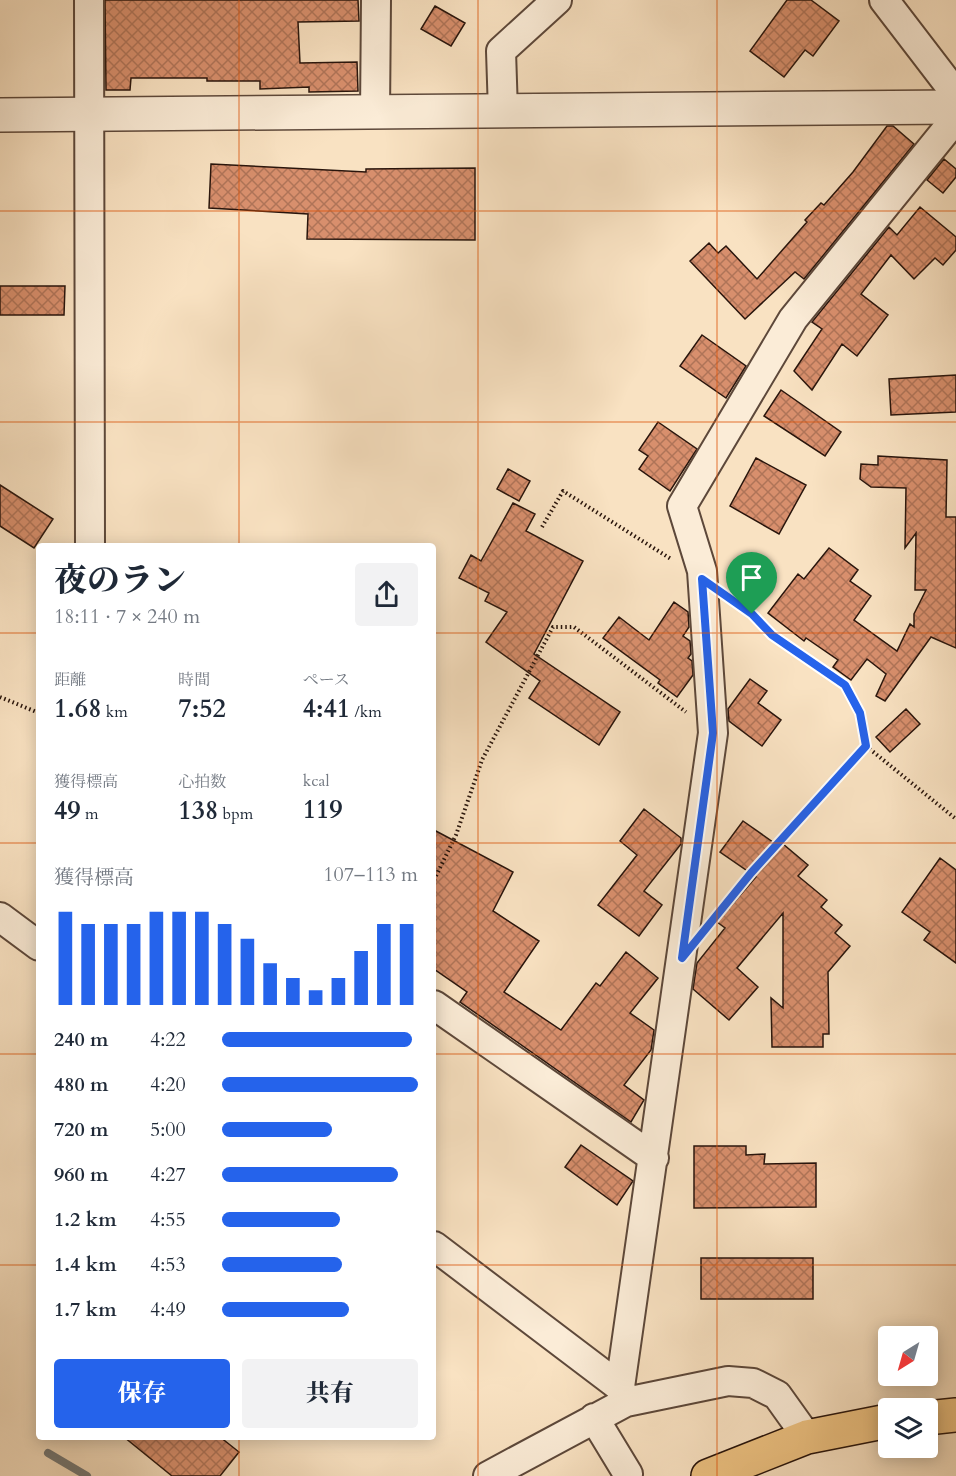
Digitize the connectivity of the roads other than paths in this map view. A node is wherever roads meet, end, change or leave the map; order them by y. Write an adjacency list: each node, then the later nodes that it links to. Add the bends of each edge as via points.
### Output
1 (90, 0): 10 (street)
2 (376, 0): 8 (street)
3 (557, 0): 7 (street, via 501,51)
4 (884, 0): 5 (street)
5 (956, 94)
6 (956, 107): 7 (street)
7 (503, 111): 8 (street)
8 (375, 113): 10 (street)
9 (0, 115): 10 (street)
10 (89, 116): 12 (street)
11 (956, 118): 16 (street, via 793,319 682,506 702,579 713,733)
12 (90, 543)
13 (0, 916): 14 (street)
14 (36, 944)
15 (436, 1006): 16 (street)
16 (654, 1158): 18 (street)
17 (436, 1248): 18 (street)
18 (623, 1395): 21 (street); 23 (street, via 728,1381 753,1383 777,1395)
19 (956, 1415): 20 (highway)
20 (938, 1417)
21 (594, 1418): 24 (street); 25 (street)
22 (878, 1423): 23 (highway)
23 (807, 1437): 26 (highway)
24 (628, 1474)
25 (488, 1476)
26 (708, 1476)

